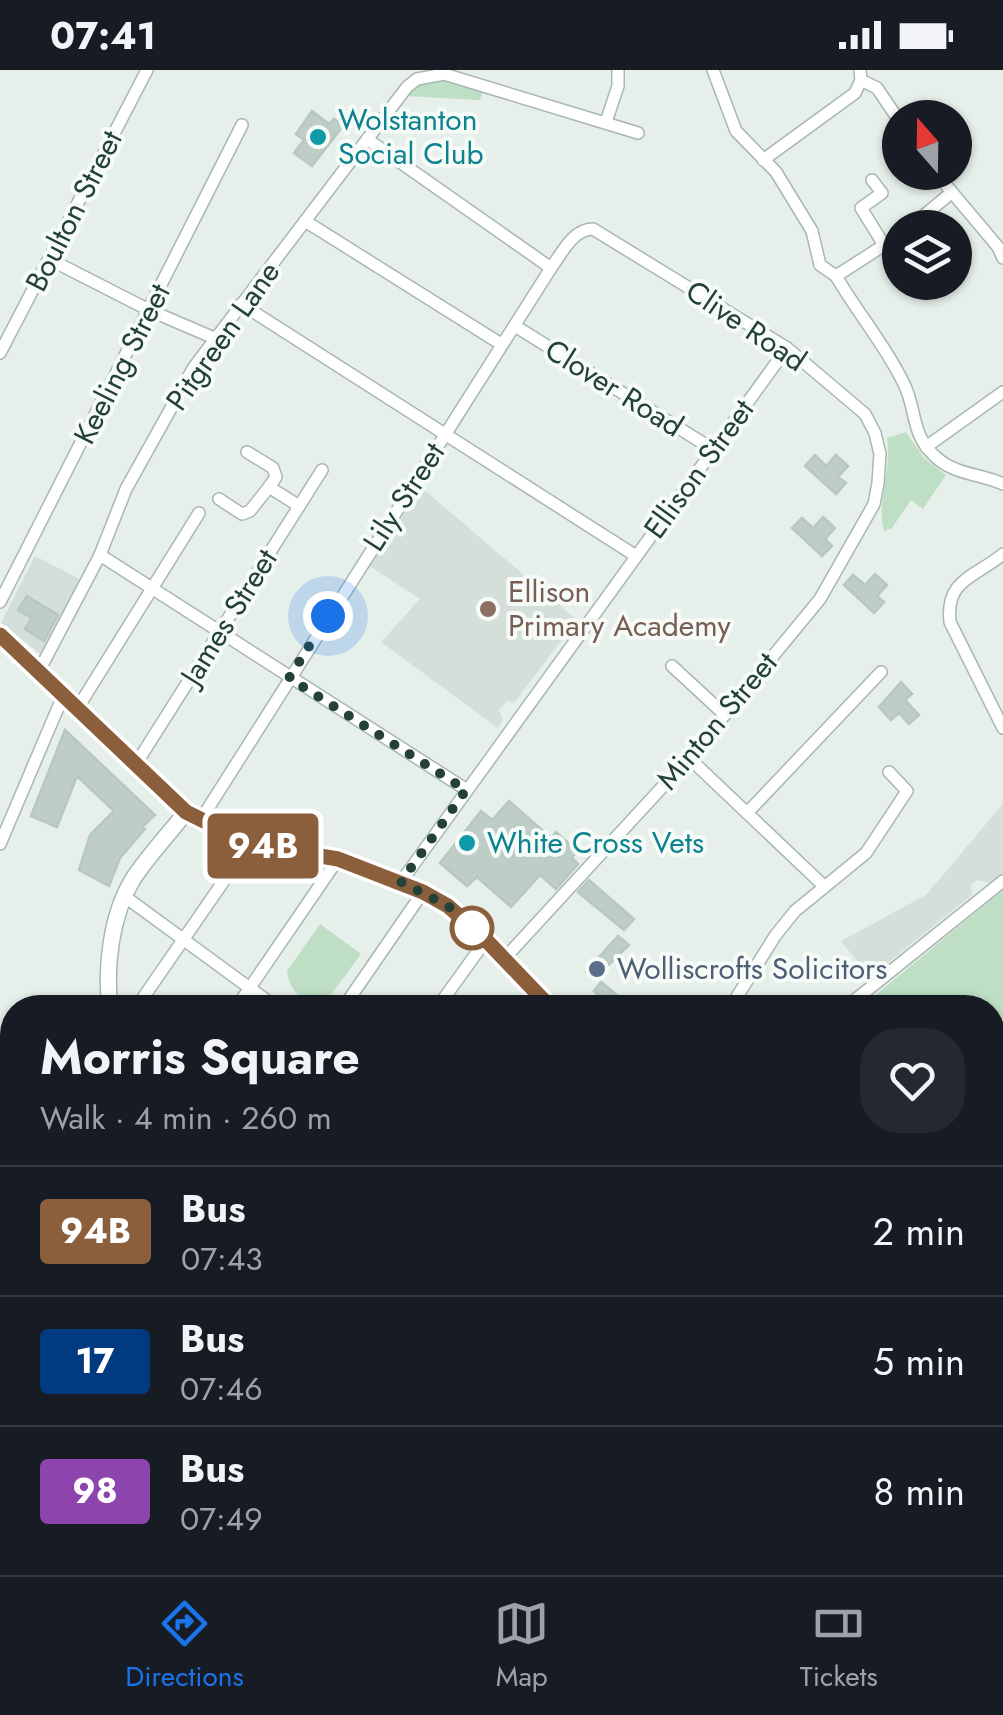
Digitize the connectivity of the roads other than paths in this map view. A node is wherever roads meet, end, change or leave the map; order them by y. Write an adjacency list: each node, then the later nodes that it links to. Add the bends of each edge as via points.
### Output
1 (147, 70): 20 (street, Boulton Street)
2 (618, 70): 6 (street)
3 (713, 70): 10 (street, via 736,131)
4 (861, 75): 5 (street); 10 (street, via 855,93)
5 (884, 100)
6 (606, 122): 8 (street); 9 (street, Pitgreen Lane, via 444,74 407,87)
7 (242, 125): 24 (street, Keeling Street)
8 (638, 133)
9 (367, 140): 15 (street, Pitgreen Lane); 21 (street)
10 (763, 160): 22 (street, via 812,231 820,264)
11 (872, 180): 17 (street, via 882,193 860,208)
12 (949, 190): 13 (street)
13 (951, 193): 14 (street); 19 (street)
14 (931, 210)
15 (305, 221): 23 (street, Pitgreen Lane); 27 (street)
16 (583, 229): 21 (street, Lily Street); 28 (street, Clive Road, via 593,229)
17 (882, 241)
18 (882, 245): 22 (street)
19 (1003, 258)
20 (49, 259): 24 (street); 29 (street, Boulton Street)
21 (551, 268): 25 (street, Lily Street)
22 (836, 276): 32 (street, via 905,385)
23 (241, 304): 26 (street, Pitgreen Lane); 31 (street)
24 (149, 310): 26 (street); 46 (street, Keeling Street)
25 (515, 326): 27 (street, Lily Street); 33 (street, Clover Road)
26 (214, 338): 42 (street, Pitgreen Lane, via 126,490)
27 (501, 344): 31 (street, Lily Street)
28 (787, 348): 33 (street, Ellison Street); 35 (street, Clive Road, via 865,414)
29 (0, 353)
30 (1003, 392): 32 (street)
31 (445, 432): 43 (street); 52 (street, Lily Street)
32 (926, 446): 37 (street, via 960,472)
33 (714, 450): 43 (street, Ellison Street)
34 (247, 452): 38 (street, via 273,468)
35 (880, 454): 55 (street, Minton Street, via 874,504 820,599)
36 (322, 470): 40 (street, James Street)
37 (1003, 484)
38 (269, 486): 39 (street, via 242,514); 40 (street)
39 (219, 499)
40 (299, 506): 47 (street, James Street)
41 (198, 513): 45 (street)
42 (100, 555): 45 (street); 50 (street, Pitgreen Lane)
43 (636, 556): 60 (street, Ellison Street)
44 (1001, 559): 56 (street, via 962,581 948,606)
45 (150, 589): 47 (street); 54 (street)
46 (0, 602)
47 (220, 631): 52 (street); 58 (street, James Street)
48 (0, 635): 50 (main road)
49 (672, 666): 55 (street)
50 (40, 671): 53 (main road)
51 (881, 672): 61 (street)
52 (289, 678): 60 (street); 62 (street, Lily Street)
53 (63, 696): 54 (main road); 63 (street)
54 (77, 708): 58 (main road)
55 (725, 714): 57 (street, Minton Street)
56 (1003, 728)
57 (689, 758): 61 (street); 75 (street, Minton Street)
58 (136, 764): 62 (main road)
59 (889, 772): 69 (street, via 907,791 866,854)
60 (466, 790): 67 (street, Ellison Street)
61 (747, 813): 69 (street)
62 (193, 816): 64 (main road); 71 (main road)
63 (0, 844)
64 (250, 844): 65 (main road); 73 (street)
65 (338, 859): 67 (main road); 76 (street)
66 (1003, 880): 72 (street)
67 (401, 882): 70 (main road)
68 (974, 882): 72 (street)
69 (825, 887): 84 (street, via 795,911)
70 (423, 892): 74 (main road); 81 (street)
71 (124, 896): 73 (street); 77 (main road, via 110,952)
72 (983, 896): 85 (street)
73 (184, 940): 76 (street); 78 (street)
74 (486, 940): 75 (main road); 82 (street)
75 (504, 959): 83 (main road)
76 (250, 988): 79 (street); 80 (street)
77 (110, 995)
78 (145, 995)
79 (245, 995)
80 (259, 995)
81 (352, 995)
82 (446, 995)
83 (531, 995)
84 (738, 995)
85 (861, 995)

